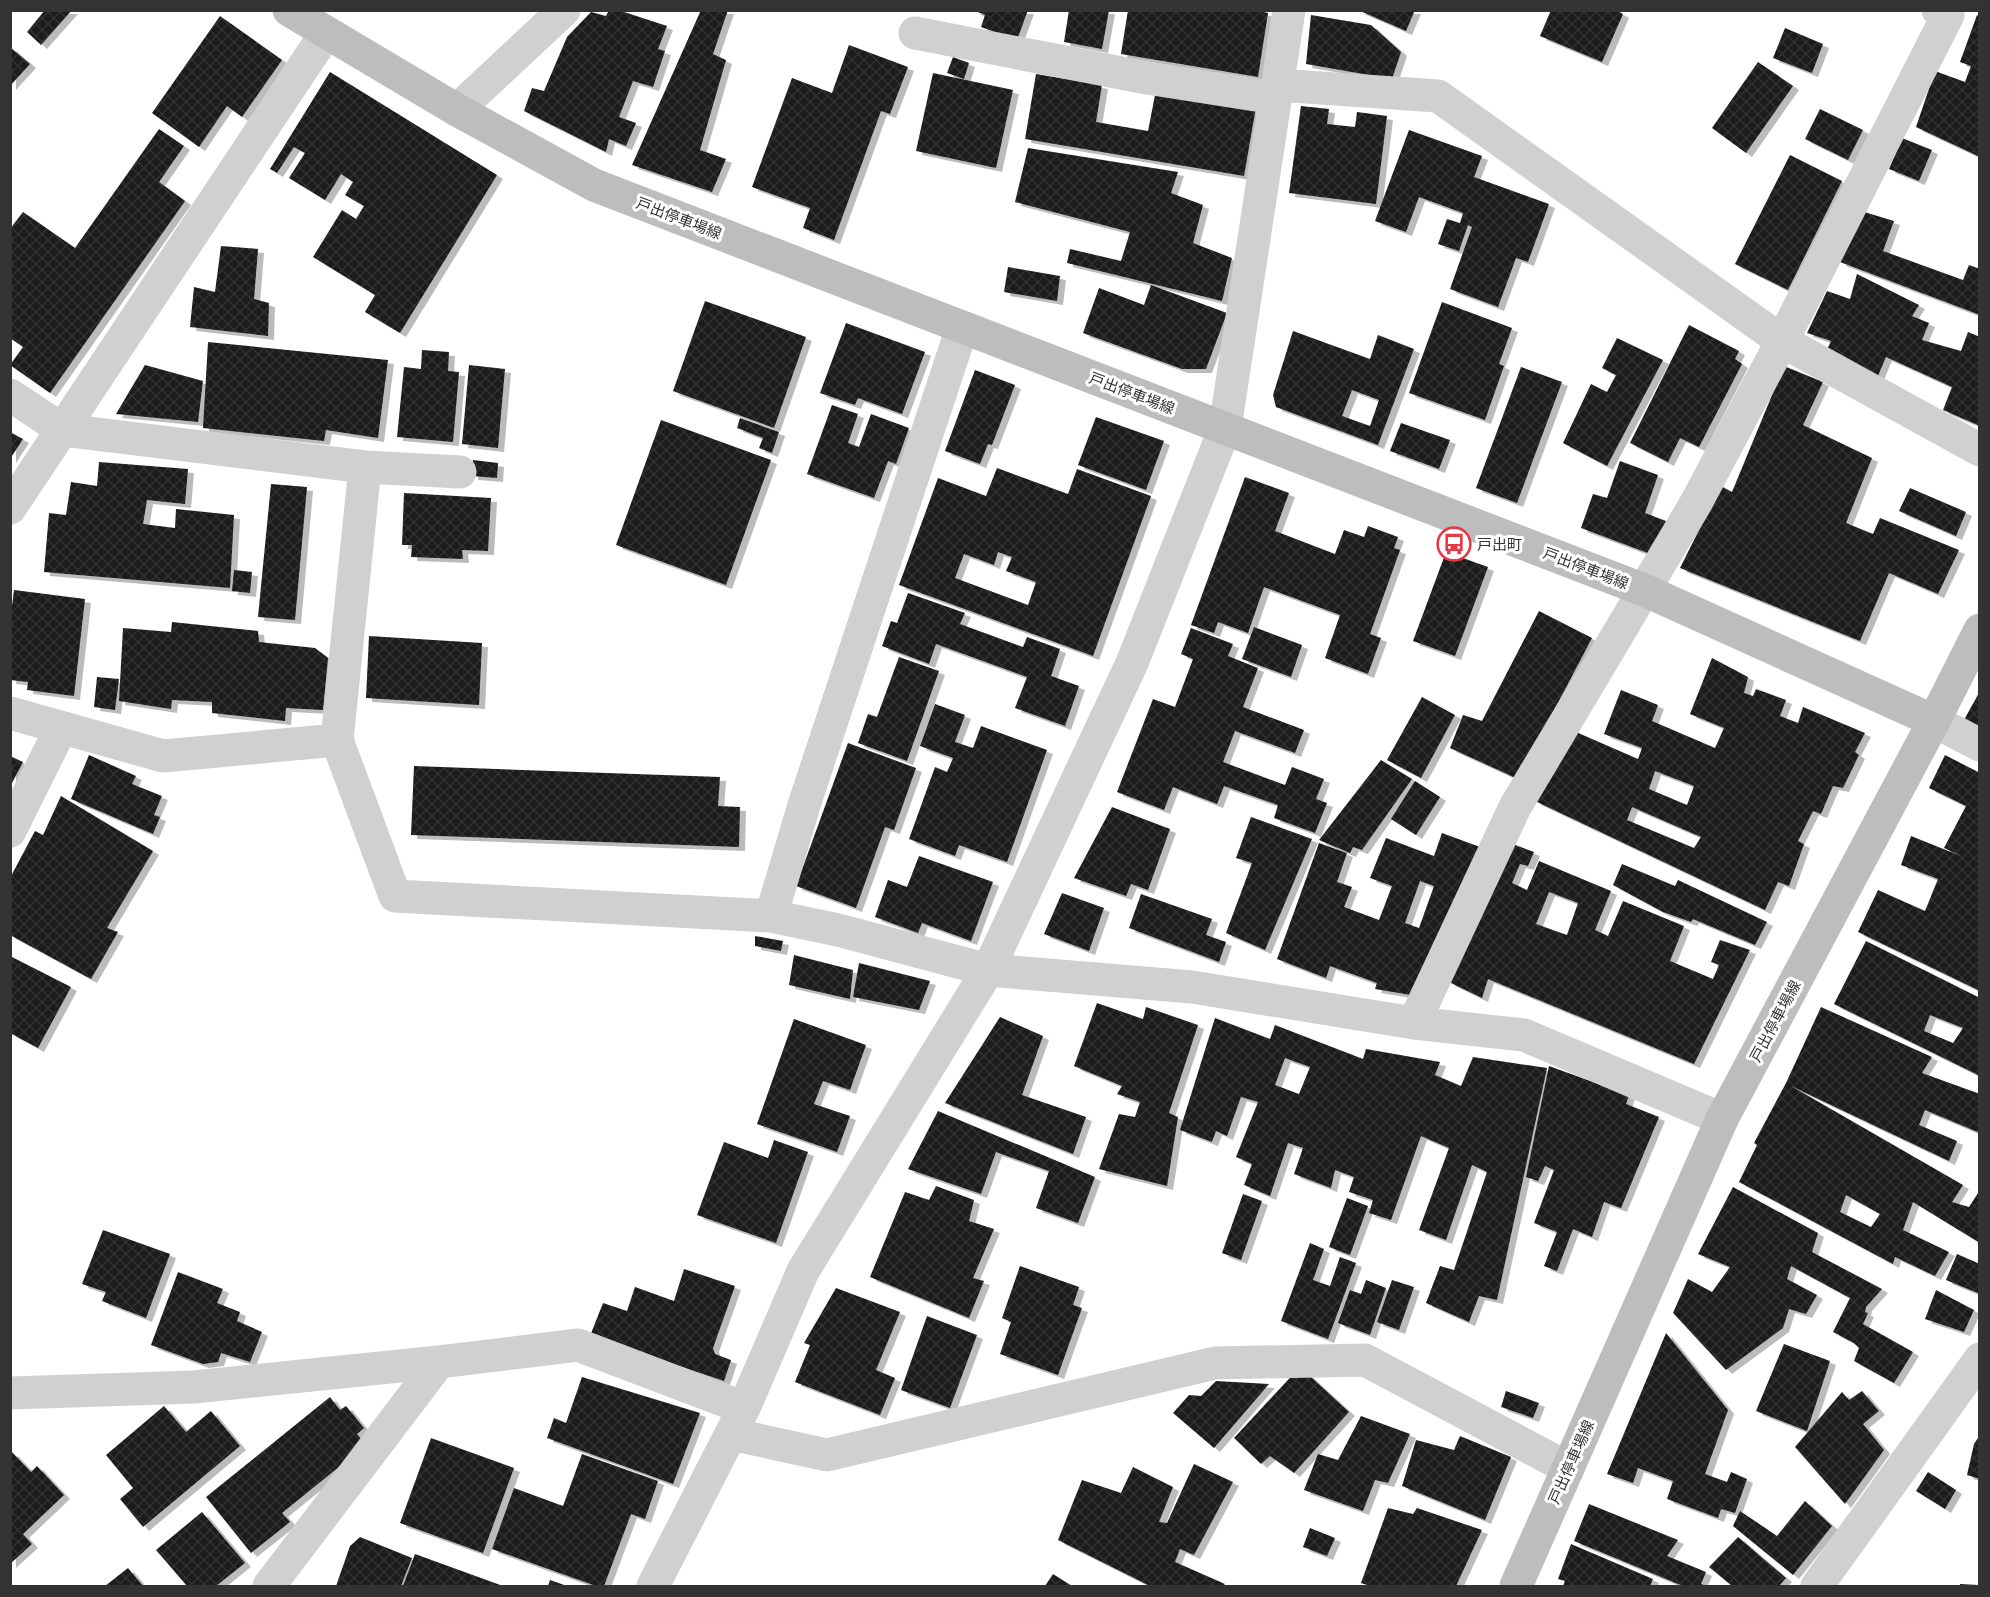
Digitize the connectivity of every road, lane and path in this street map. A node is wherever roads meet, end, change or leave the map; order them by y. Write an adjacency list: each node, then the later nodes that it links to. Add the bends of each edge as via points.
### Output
1 (289, 10): 5 (main road, 戸出停車場線)
2 (564, 10): 8 (street)
3 (1289, 10): 7 (street)
4 (1938, 10): 10 (street, via 1948,15)
5 (326, 33): 8 (main road, 戸出停車場線); 13 (street)
6 (915, 33): 7 (street, via 1147,78)
7 (1276, 92): 10 (street, via 1438,96); 12 (street)
8 (457, 110): 9 (main road, 戸出停車場線, via 594,185)
9 (962, 328): 12 (main road, 戸出停車場線); 26 (street)
10 (1782, 341): 14 (street); 18 (street, via 1696,503)
11 (10, 395): 13 (street)
12 (1225, 428): 18 (main road, 戸出停車場線); 27 (street, via 1132,663)
13 (63, 430): 15 (street); 17 (street)
14 (1980, 450)
15 (365, 468): 16 (street); 23 (street)
16 (460, 472)
17 (10, 507)
18 (1644, 590): 21 (main road, 戸出停車場線); 28 (street, via 1515,807)
19 (1980, 630): 21 (main road)
20 (10, 713): 22 (street)
21 (1934, 721): 24 (street); 29 (main road, 戸出停車場線)
22 (61, 728): 23 (street, via 164,756); 25 (street)
23 (337, 740): 26 (street, via 395,896)
24 (1980, 745)
25 (10, 831)
26 (771, 916): 27 (street)
27 (988, 970): 28 (street, via 1192,987); 33 (street, via 803,1271)
28 (1414, 1023): 29 (street, via 1524,1035)
29 (1722, 1119): 34 (main road, 戸出停車場線)
30 (1980, 1359): 38 (street)
31 (439, 1362): 32 (street, via 194,1387); 33 (street, via 578,1346); 35 (street)
32 (10, 1393)
33 (738, 1421): 34 (street, via 827,1455 1215,1363 1365,1360); 36 (street)
34 (1568, 1468): 37 (main road, 戸出停車場線)
35 (269, 1587)
36 (653, 1587)
37 (1516, 1587)
38 (1817, 1587)

